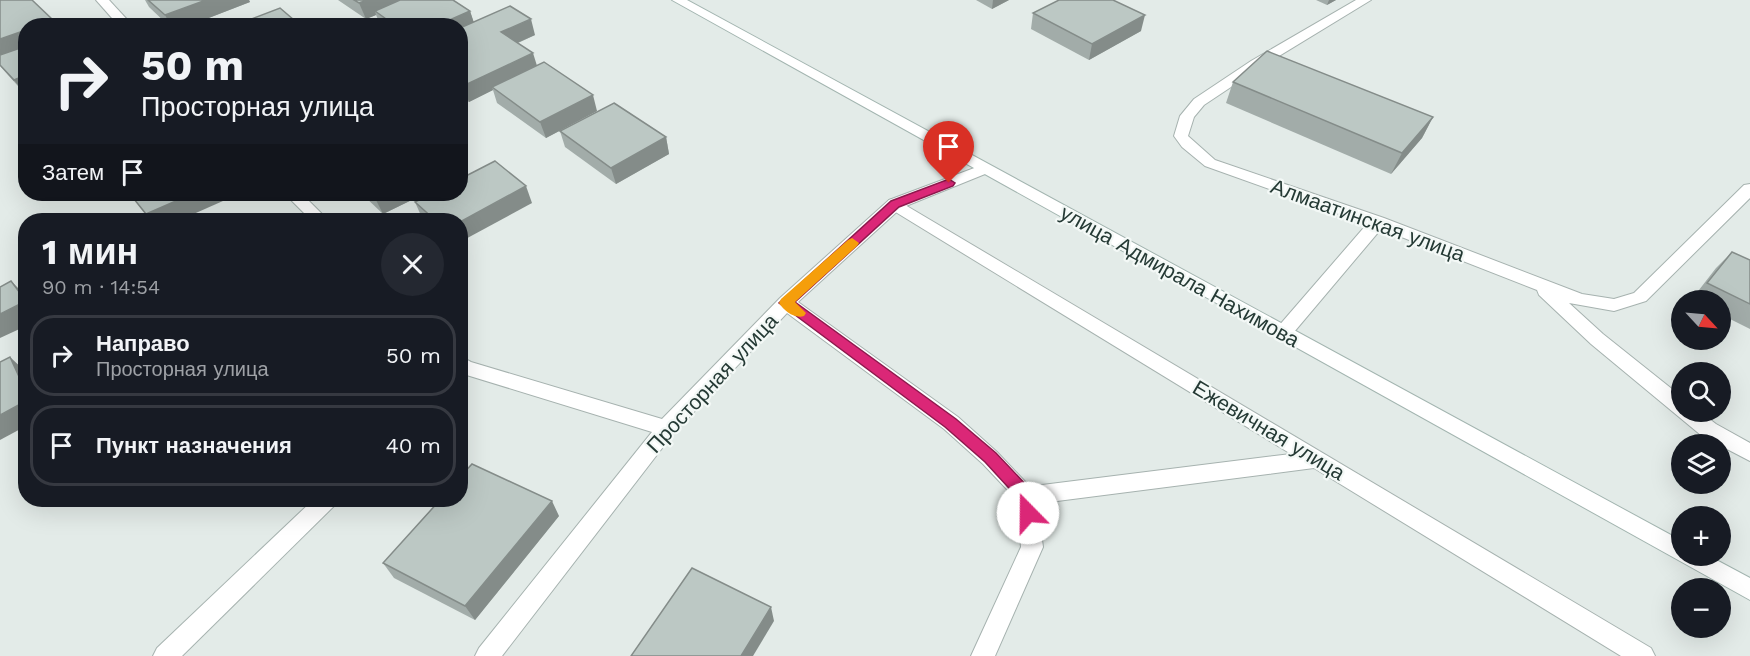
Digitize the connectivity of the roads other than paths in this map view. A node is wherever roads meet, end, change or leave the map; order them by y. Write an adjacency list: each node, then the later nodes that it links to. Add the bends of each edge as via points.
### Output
1 (102, 0): 4 (street)
2 (678, 0): 5 (street, улица Адмирала Нахимова)
3 (1365, 0): 10 (street, Алмаатинская улица, via 1199,102 1187,116 1181,136 1210,163)
4 (119, 18)
5 (985, 169): 8 (street, Просторная улица); 13 (street, улица Адмирала Нахимова)
6 (1750, 189): 11 (street, Алмаатинская улица, via 1640,297 1614,305 1580,300)
7 (300, 201): 9 (street)
8 (895, 204): 12 (street, Просторная улица); 19 (street, Ежевичная улица)
9 (313, 213)
10 (1378, 222): 11 (street, Алмаатинская улица); 13 (street)
11 (1540, 285): 15 (street, via 1597,339)
12 (786, 303): 17 (street, Просторная улица); 20 (street, via 951,423)
13 (1283, 333): 22 (street, улица Адмирала Нахимова)
14 (468, 369): 17 (street)
15 (1671, 399)
16 (1699, 422): 18 (street)
17 (666, 428): 26 (street, Просторная улица)
18 (1750, 453)
19 (1317, 459): 20 (street); 28 (street, Ежевичная улица)
20 (1026, 496): 27 (street, via 1032,547)
21 (320, 507): 25 (street)
22 (1671, 546)
23 (1707, 566): 24 (street)
24 (1750, 590)
25 (165, 656)
26 (487, 656)
27 (983, 656)
28 (1643, 656)

